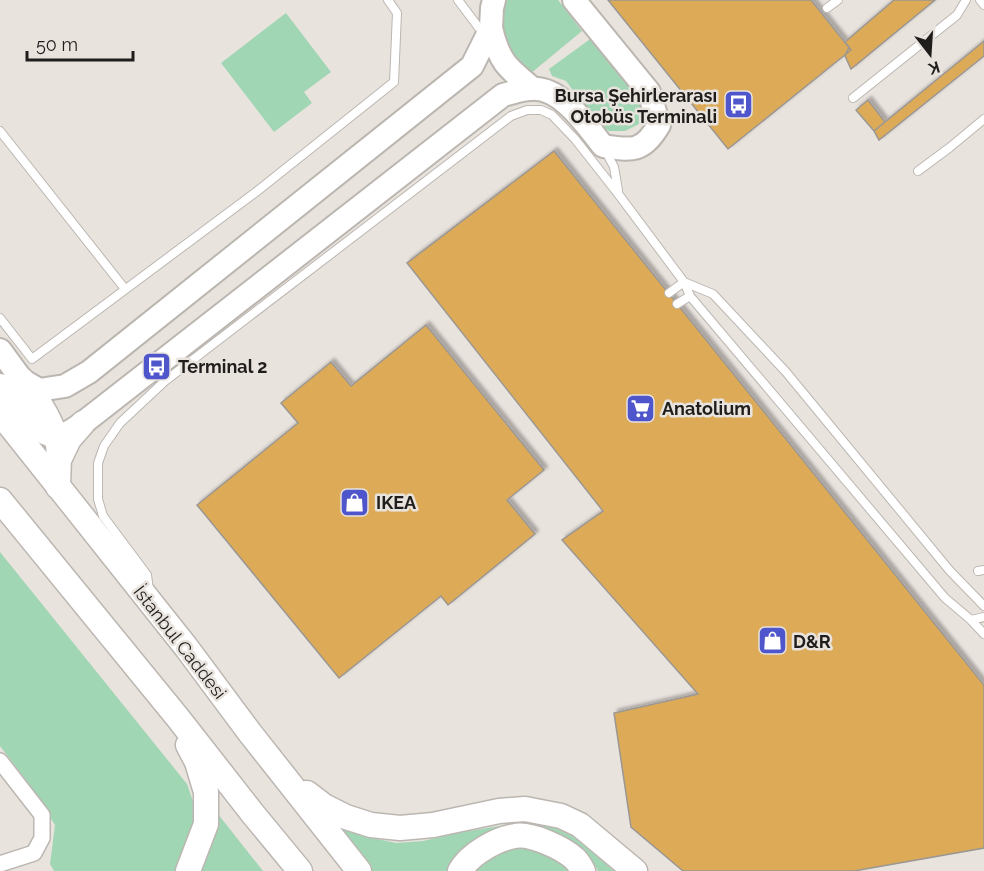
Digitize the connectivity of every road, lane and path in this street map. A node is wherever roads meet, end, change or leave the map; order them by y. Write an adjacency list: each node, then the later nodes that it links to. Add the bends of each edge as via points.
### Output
1 (388, 0): 19 (lane, via 397,13 394,82)
2 (458, 0): 10 (lane, via 479,28)
3 (494, 0): 10 (main road)
4 (574, 0): 15 (main road, via 649,92 659,125 650,141 636,148)
5 (838, 0): 9 (lane)
6 (966, 0): 12 (lane, via 957,15)
7 (980, 0): 8 (lane)
8 (984, 5)
9 (827, 8)
10 (491, 28): 11 (main road, via 503,62); 25 (main road, via 472,66 89,372 65,386 39,390)
11 (532, 88): 15 (main road, via 554,94 571,107); 27 (main road, via 503,95)
12 (853, 98)
13 (984, 119): 16 (lane)
14 (0, 131): 19 (lane)
15 (603, 146): 17 (lane, via 614,167)
16 (918, 171)
17 (619, 195): 18 (lane); 32 (lane, via 552,115 541,110 519,113 165,381 120,423 98,464 98,499 103,516 147,575)
18 (684, 282): 20 (lane); 21 (lane); 33 (lane, via 713,294 786,372 950,571)
19 (125, 290): 23 (lane, via 32,358)
20 (669, 293)
21 (690, 296): 22 (lane); 35 (lane, via 945,598)
22 (677, 304)
23 (0, 318)
24 (0, 350): 25 (main road)
25 (11, 382): 28 (highway, via 44,411)
26 (0, 413): 30 (highway, İstanbul Caddesi)
27 (83, 423): 28 (main road); 29 (highway, via 69,439)
28 (55, 436): 29 (highway)
29 (59, 460): 30 (highway)
30 (58, 488): 32 (highway, İstanbul Caddesi)
31 (0, 500): 37 (highway)
32 (151, 604): 39 (highway, İstanbul Caddesi)
33 (984, 606)
34 (984, 617): 35 (lane)
35 (971, 620): 36 (lane)
36 (984, 634)
37 (166, 703): 41 (highway, via 197,762 206,792 206,824); 42 (highway)
38 (0, 761): 40 (street, via 42,815 42,838 34,853)
39 (287, 778): 43 (highway, İstanbul Caddesi); 46 (highway, via 324,806 371,825 433,825 525,809 561,816 580,825)
40 (0, 864)
41 (188, 871)
42 (300, 871)
43 (359, 871)
44 (460, 871): 45 (highway, via 486,847 516,835 545,841 576,860)
45 (583, 871)
46 (635, 871)

